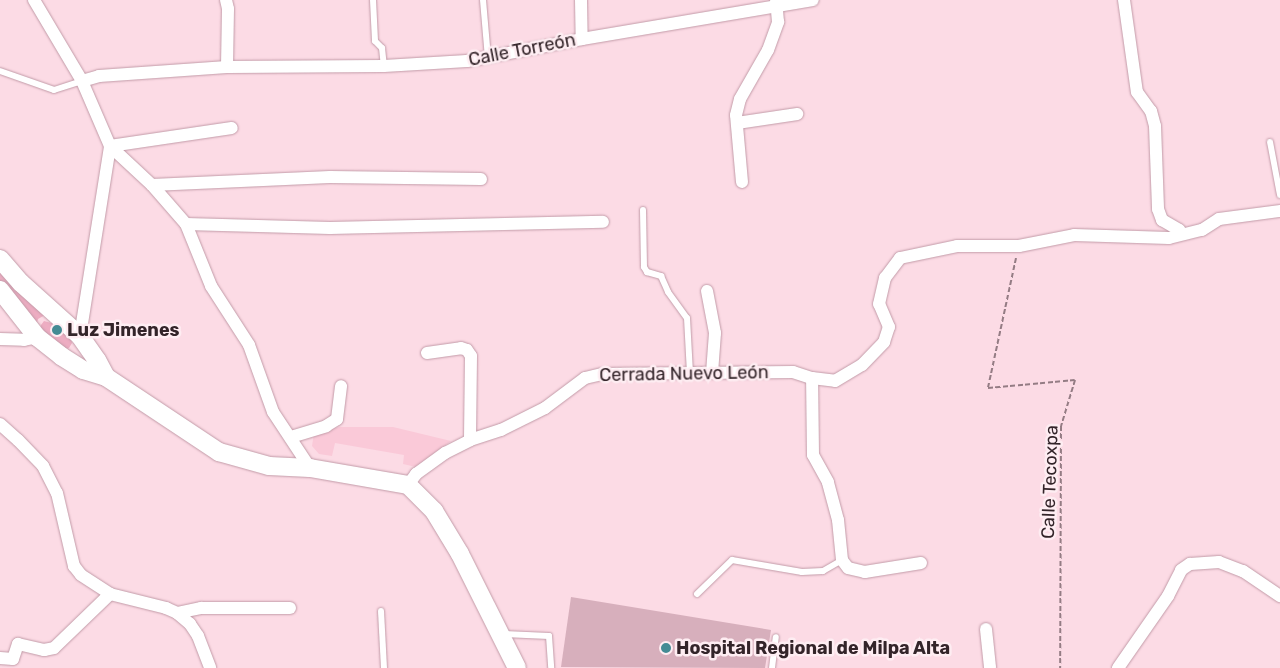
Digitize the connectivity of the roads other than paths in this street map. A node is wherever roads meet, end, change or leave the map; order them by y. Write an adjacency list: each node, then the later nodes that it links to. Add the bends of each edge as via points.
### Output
1 (34, 0): 10 (street)
2 (45, 0): 10 (street)
3 (226, 0): 14 (street)
4 (372, 0): 13 (lane, via 375,40 382,48)
5 (483, 0): 12 (lane)
6 (581, 0): 11 (street)
7 (813, 0): 9 (street, Calle Torreón)
8 (1124, 0): 30 (street, via 1138,92 1151,112 1155,126 1158,209 1162,220)
9 (776, 2): 11 (street, Calle Torreón); 18 (street, via 778,22 768,50 740,99)
10 (46, 20): 16 (street)
11 (582, 39): 12 (street, Calle Torreón)
12 (488, 58): 13 (street, Calle Torreón)
13 (384, 66): 14 (street, Calle Torreón)
14 (227, 67): 16 (street, Calle Torreón, via 99,76)
15 (0, 71): 16 (lane, via 54,90)
16 (82, 81): 21 (street)
17 (797, 114): 18 (street)
18 (737, 123): 23 (street)
19 (232, 128): 21 (street)
20 (1270, 142): 25 (lane)
21 (110, 146): 24 (street); 35 (street)
22 (481, 179): 24 (street, via 330,177)
23 (742, 182)
24 (152, 185): 29 (street)
25 (1280, 195)
26 (643, 210): 40 (lane, via 644,267 647,272 661,276 687,318)
27 (1280, 211): 30 (street, Cerrada Nuevo León, via 1219,219 1202,230)
28 (603, 222): 29 (street, via 330,228)
29 (186, 224): 46 (street, via 211,286 249,345 273,412)
30 (1182, 234): 43 (street, Cerrada Nuevo León, via 1169,238 1074,235 1019,246 957,246 900,258 885,278 879,304 889,327 884,342 862,365 834,381)
31 (0, 258): 34 (main road, via 21,283)
32 (0, 290): 36 (main road)
33 (707, 291): 41 (street, via 715,333)
34 (59, 315): 35 (main road); 36 (main road, via 40,320)
35 (80, 336): 39 (main road, via 78,348 69,355); 42 (main road)
36 (37, 337): 37 (street); 39 (main road)
37 (0, 339)
38 (427, 353): 47 (street, via 461,348 471,356)
39 (61, 356): 42 (main road, via 83,370)
40 (690, 373): 41 (street, Cerrada Nuevo León); 47 (street, Cerrada Nuevo León, via 603,374 585,378 545,408 501,430)
41 (712, 373): 43 (street, Cerrada Nuevo León, via 792,372)
42 (106, 378): 48 (main road, via 220,452 269,466)
43 (812, 378): 50 (street, via 813,455 828,482 838,520)
44 (341, 386): 46 (street, via 337,419)
45 (0, 424): 52 (street, via 42,466 57,493 74,566 90,583)
46 (291, 438): 48 (street)
47 (470, 440): 49 (street, Cerrada Nuevo León, via 416,474)
48 (310, 468): 49 (main road)
49 (408, 485): 59 (main road, via 434,511 460,554)
50 (842, 560): 51 (street, via 848,568 865,572); 53 (lane, via 823,570 802,572 732,560)
51 (920, 563)
52 (110, 594): 57 (street); 61 (street, via 54,648 44,650 18,644 13,659)
53 (697, 594)
54 (1280, 596): 68 (street, via 1243,571 1219,562 1190,564 1181,570 1168,596)
55 (290, 608): 57 (street, via 202,608)
56 (381, 611): 63 (lane)
57 (177, 613): 62 (street, via 198,636)
58 (986, 629): 67 (street)
59 (500, 634): 64 (main road); 65 (lane, via 548,636)
60 (776, 637): 66 (lane)
61 (0, 658)
62 (210, 668)
63 (384, 668)
64 (517, 668)
65 (551, 668)
66 (772, 668)
67 (990, 668)
68 (1118, 668)

